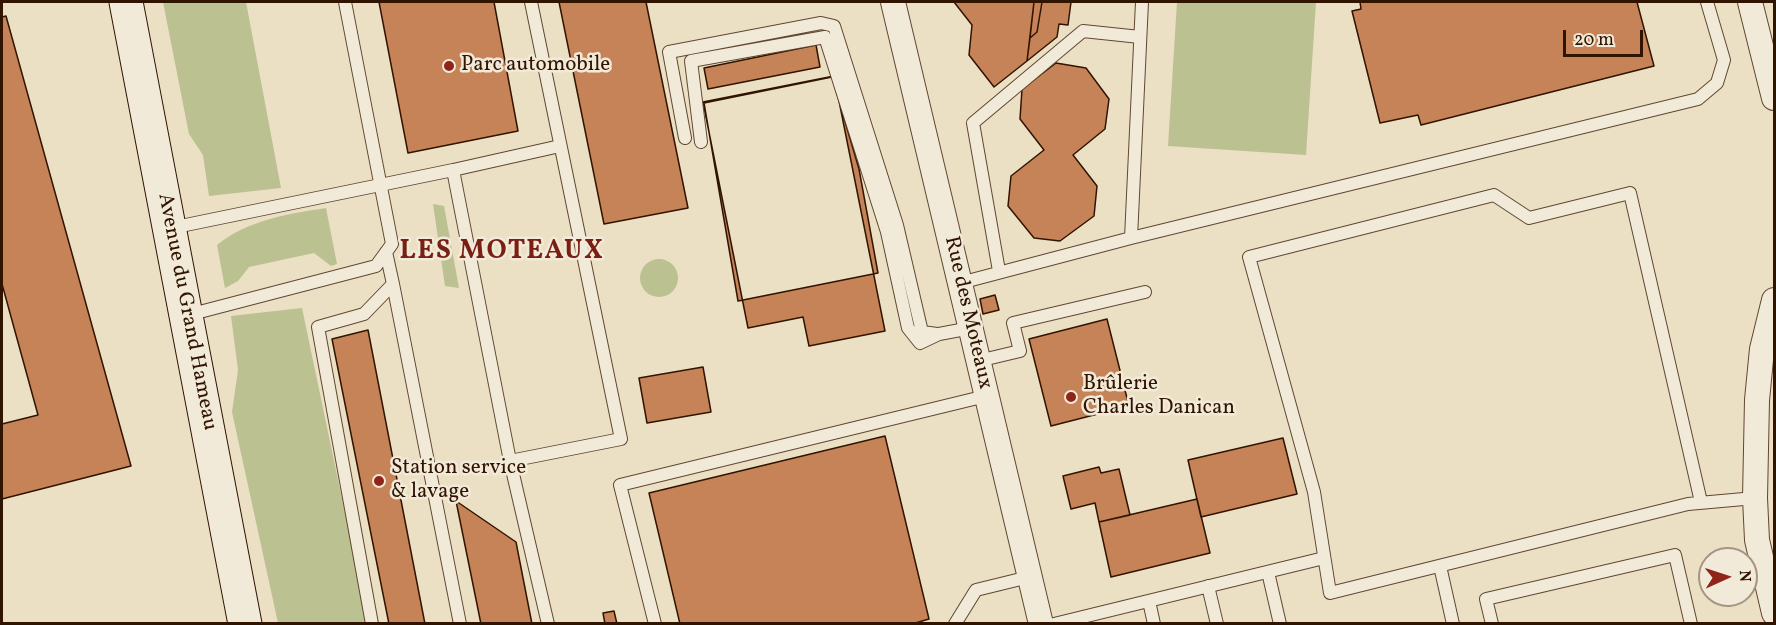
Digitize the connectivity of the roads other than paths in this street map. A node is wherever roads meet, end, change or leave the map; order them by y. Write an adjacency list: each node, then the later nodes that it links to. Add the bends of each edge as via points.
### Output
1 (126, 2): 15 (main road, Avenue du Grand Hameau)
2 (345, 2): 14 (lane)
3 (531, 2): 12 (lane)
4 (893, 2): 19 (street, Rue des Moteaux)
5 (1142, 2): 8 (lane)
6 (1707, 2): 16 (lane, via 1724,60 1717,83 1698,99)
7 (1750, 2): 9 (street)
8 (1140, 37): 16 (lane); 18 (lane, via 1083,31 974,123)
9 (1774, 98)
10 (685, 138): 25 (lane, via 669,52 821,24 834,26 897,225 922,332)
11 (701, 142): 25 (lane, via 691,61 825,37 887,232 908,328 920,343)
12 (560, 146): 13 (lane); 28 (lane, via 621,439)
13 (453, 170): 14 (lane); 28 (lane)
14 (381, 184): 15 (lane); 17 (lane, via 392,244)
15 (170, 228): 23 (main road, Avenue du Grand Hameau)
16 (1131, 238): 18 (lane)
17 (386, 252): 20 (lane); 23 (lane, via 376,266)
18 (999, 271): 19 (lane)
19 (960, 282): 24 (street, Rue des Moteaux)
20 (393, 284): 40 (lane, via 364,314 318,327); 41 (lane)
21 (1145, 292): 26 (lane, via 1013,323 1020,351)
22 (1774, 300): 29 (street, via 1762,349 1757,400)
23 (187, 315): 39 (main road, Avenue du Grand Hameau)
24 (971, 328): 25 (lane); 26 (street, Rue des Moteaux)
25 (939, 334)
26 (978, 361): 27 (street, Rue des Moteaux)
27 (986, 396): 34 (street, Rue des Moteaux); 43 (lane, via 620,485)
28 (510, 461): 42 (lane)
29 (1755, 498): 30 (lane); 37 (street, via 1757,540)
30 (1701, 502): 31 (lane, via 1630,193 1528,218 1494,195 1249,257 1314,492); 32 (lane)
31 (1324, 558): 32 (lane, via 1330,593); 33 (lane)
32 (1440, 566): 50 (lane)
33 (1268, 572): 35 (lane); 49 (lane)
34 (1029, 577): 44 (lane, via 976,590); 45 (street, Rue des Moteaux)
35 (1208, 586): 36 (lane); 48 (lane)
36 (1149, 600): 38 (lane); 47 (lane)
37 (1774, 613)
38 (1090, 619): 46 (lane)
39 (245, 624)
40 (372, 624)
41 (460, 624)
42 (548, 624)
43 (655, 624)
44 (955, 624)
45 (1041, 624)
46 (1054, 624)
47 (1154, 624)
48 (1217, 624)
49 (1280, 624)
50 (1453, 624)
51 (1492, 624): 52 (lane, via 1486,599 1675,555)
52 (1691, 624)

